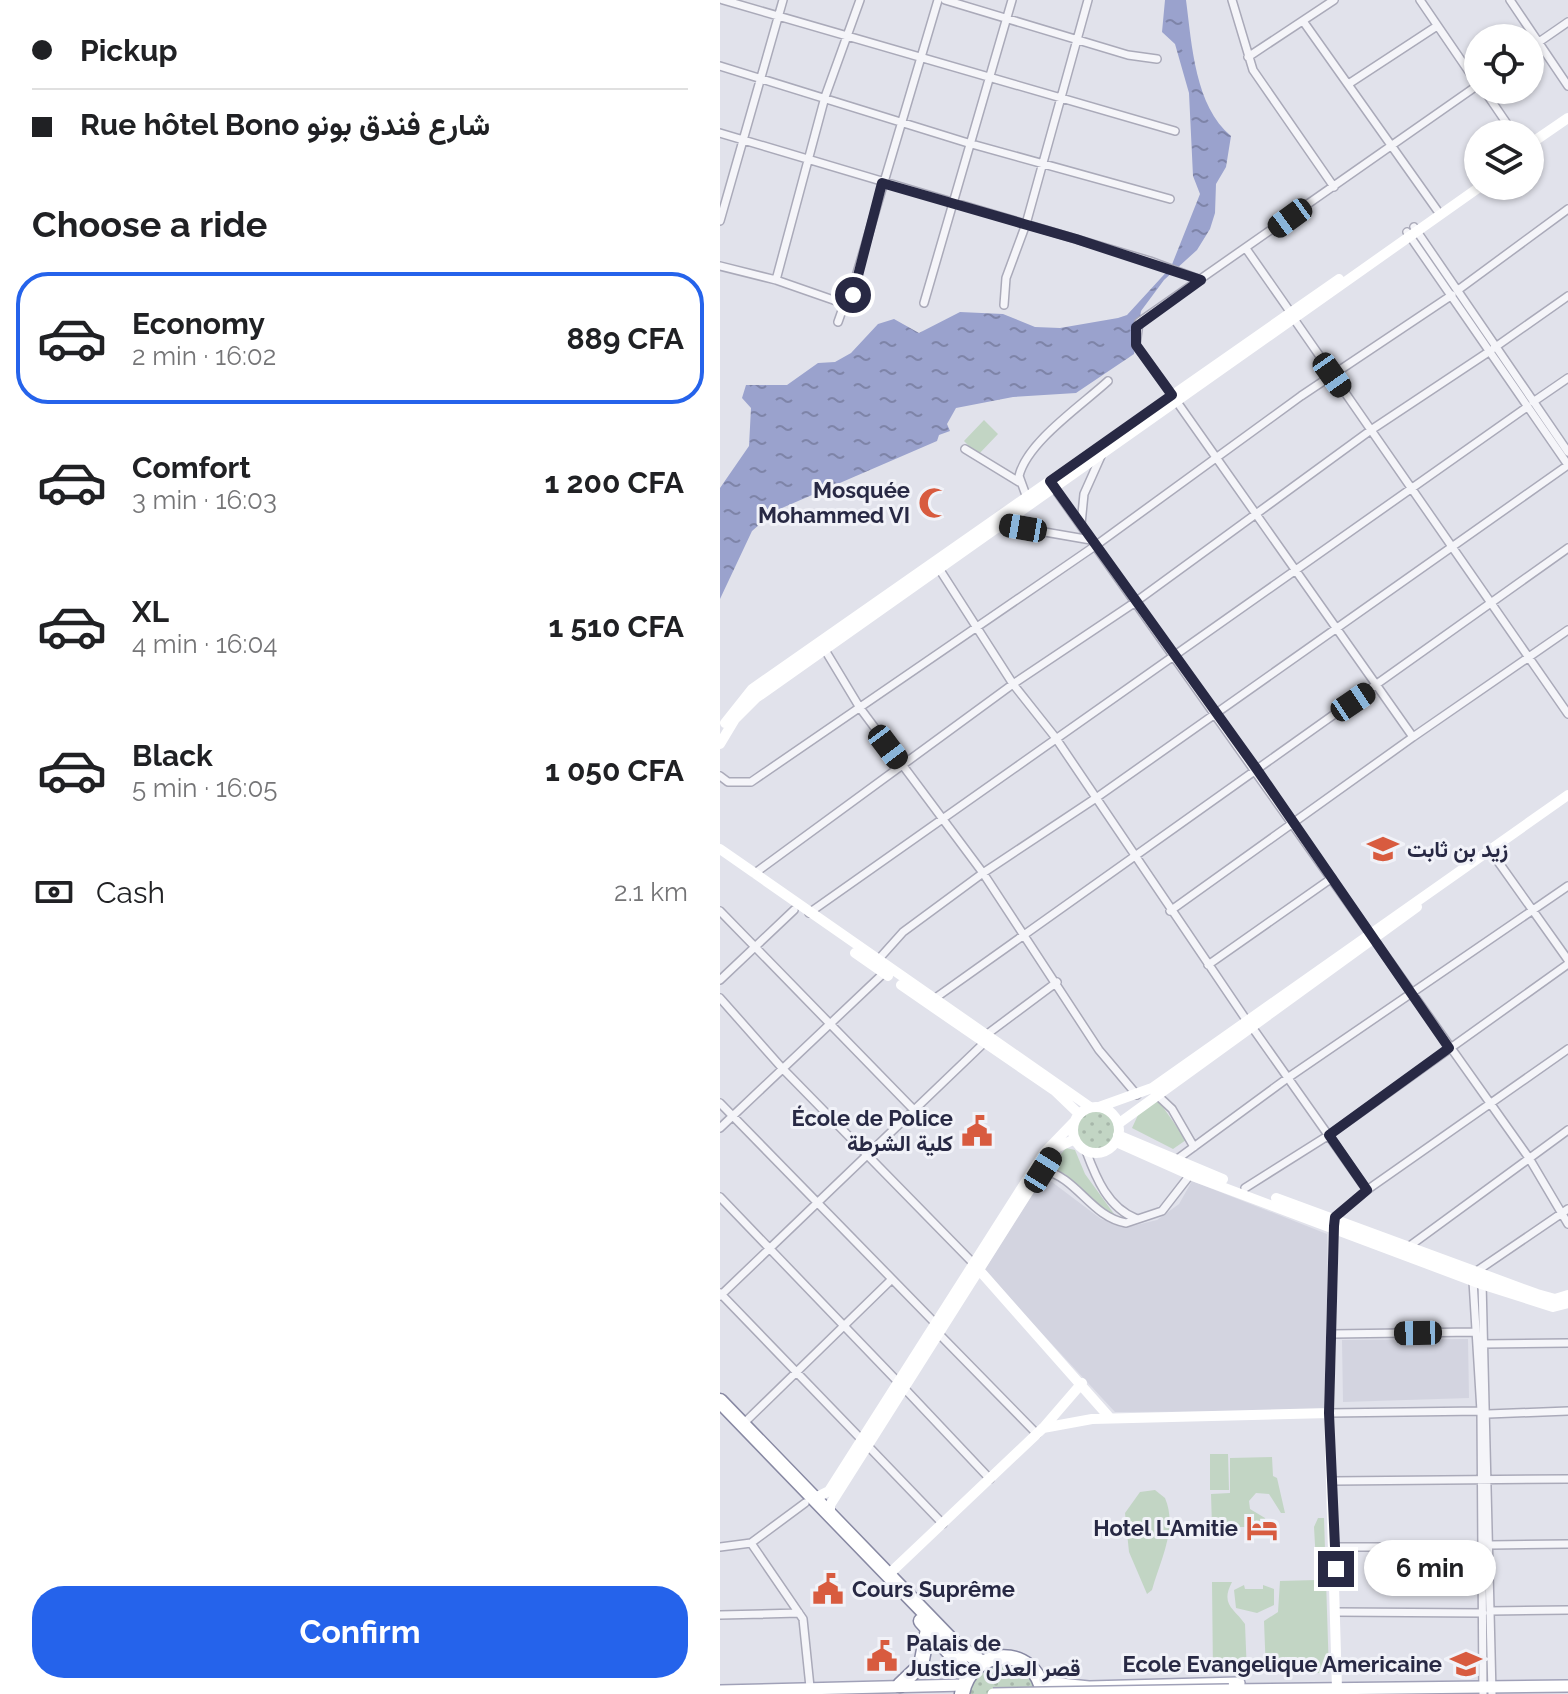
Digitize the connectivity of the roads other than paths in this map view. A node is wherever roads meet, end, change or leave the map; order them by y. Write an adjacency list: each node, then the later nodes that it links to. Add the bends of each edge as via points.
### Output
1 (723, 0): 12 (street)
2 (783, 0): 12 (street)
3 (860, 0): 18 (street)
4 (938, 0): 23 (street)
5 (945, 0): 13 (street)
6 (1012, 0): 13 (street)
7 (1088, 0): 19 (street)
8 (1232, 0): 22 (street)
9 (1334, 0): 14 (street)
10 (1420, 0): 17 (street)
11 (1510, 0): 16 (street)
12 (779, 15): 18 (street); 27 (street)
13 (1007, 18): 19 (street); 28 (street)
14 (1303, 21): 22 (street); 29 (street)
15 (1568, 22): 20 (street)
16 (1527, 24)
17 (1437, 26): 25 (street); 29 (street)
18 (850, 34): 23 (street); 32 (street)
19 (1077, 39): 24 (street); 33 (street)
20 (1544, 39)
21 (1544, 50): 30 (street)
22 (1248, 57): 47 (street)
23 (921, 59): 28 (street); 35 (street)
24 (1157, 59)
25 (1464, 65)
26 (720, 66): 27 (street)
27 (759, 78): 32 (street); 40 (street)
28 (987, 78): 33 (street); 42 (street)
29 (1350, 83): 43 (street)
30 (1568, 86)
31 (1464, 95): 43 (street)
32 (825, 97): 35 (street); 44 (street)
33 (1060, 100): 37 (street); 45 (street)
34 (1568, 118): 39 (street)
35 (903, 123): 42 (street); 46 (street)
36 (1568, 126): 41 (street)
37 (1175, 131)
38 (720, 133): 40 (street)
39 (1544, 134)
40 (743, 140): 44 (street); 54 (street)
41 (1544, 142)
42 (968, 143): 45 (street); 51 (street)
43 (1390, 145): 47 (street); 53 (street)
44 (811, 159): 46 (street); 59 (street)
45 (1042, 164): 50 (street); 55 (street)
46 (882, 183): 51 (street); 63 (street, via 853,295)
47 (1334, 187): 57 (street)
48 (1464, 193): 53 (street)
49 (1464, 194): 56 (street)
50 (1170, 199)
51 (951, 203): 55 (street); 64 (street)
52 (1568, 209): 61 (street)
53 (1437, 210): 56 (street)
54 (720, 221)
55 (1026, 224): 60 (street); 65 (street, via 1006,278)
56 (1412, 231): 61 (street); 66 (street)
57 (1247, 250): 60 (street); 66 (street)
58 (720, 266): 59 (street)
59 (776, 280): 63 (street)
60 (1201, 280): 72 (street, via 1136,327 1136,345)
61 (1455, 292): 68 (street); 69 (street)
62 (1568, 296): 68 (street)
63 (845, 302): 67 (street)
64 (924, 303)
65 (1004, 305)
66 (1292, 316): 69 (street); 72 (street)
67 (838, 322)
68 (1491, 350): 73 (street); 75 (street)
69 (1332, 375): 75 (street); 79 (street)
70 (1568, 378): 73 (street)
71 (1108, 381): 81 (street, via 1029,454)
72 (1175, 399): 74 (street); 79 (street)
73 (1530, 404): 77 (street); 80 (street); 83 (street)
74 (1159, 410): 78 (street); 82 (street)
75 (1371, 430): 83 (street); 85 (street)
76 (965, 449): 81 (street)
77 (1568, 452)
78 (1101, 455): 82 (street); 87 (street, via 1084,494)
79 (1215, 457): 85 (street); 88 (street)
80 (1568, 465): 89 (street)
81 (1019, 482): 84 (street)
82 (1052, 484): 84 (street); 86 (street); 87 (street)
83 (1410, 487): 89 (street); 92 (street)
84 (1027, 498): 91 (street)
85 (1254, 516): 92 (street); 94 (street)
86 (1004, 525): 88 (street); 91 (street)
87 (1081, 526): 88 (street)
88 (1093, 543): 94 (street); 95 (street)
89 (1449, 546): 93 (street); 96 (street)
90 (1568, 548): 93 (street)
91 (937, 565): 95 (street); 98 (street); 106 (street, via 752,689)
92 (1294, 570): 96 (street); 99 (street)
93 (1492, 602): 100 (street); 102 (street)
94 (1134, 603): 99 (street); 101 (street)
95 (977, 628): 101 (street); 103 (street)
96 (1334, 628): 102 (street); 105 (street)
97 (1568, 630): 100 (street)
98 (825, 650): 103 (street); 109 (street, via 744,707)
99 (1173, 656): 105 (street); 107 (street)
100 (1529, 659): 104 (street); 108 (street)
101 (1013, 684): 107 (street); 110 (street)
102 (1377, 685): 108 (street); 111 (street)
103 (860, 708): 110 (street); 112 (street, via 751,782 728,782)
104 (1567, 711)
105 (1214, 713): 111 (street); 114 (street)
106 (720, 730)
107 (1055, 737): 114 (street); 116 (street)
108 (1413, 737): 117 (street)
109 (720, 744)
110 (902, 766): 116 (street); 122 (street)
111 (1256, 768): 117 (street); 120 (street)
112 (720, 776)
113 (1568, 795): 132 (street)
114 (1096, 798): 120 (street); 123 (street)
115 (1568, 802): 119 (street)
116 (940, 820): 123 (street); 130 (street)
117 (1292, 822): 124 (street); 128 (street)
118 (720, 849): 122 (street)
119 (1492, 853): 129 (street); 132 (street)
120 (1134, 854): 128 (street); 131 (street)
121 (720, 856): 126 (street)
122 (755, 873): 130 (street)
123 (983, 873): 131 (street); 136 (street, via 903,932)
124 (1332, 878): 132 (street); 135 (street)
125 (1568, 886): 129 (street)
126 (794, 910): 133 (street); 136 (street)
127 (720, 911): 133 (street)
128 (1170, 911): 135 (street)
129 (1533, 912): 134 (street); 139 (street)
130 (809, 913): 136 (street)
131 (1021, 935): 138 (street); 141 (street)
132 (1373, 935): 139 (street); 142 (street)
133 (758, 947): 137 (street); 143 (street)
134 (1568, 962): 145 (street)
135 (1208, 965): 142 (street)
136 (881, 967): 141 (street); 143 (street); 144 (street)
137 (720, 980)
138 (1057, 982): 144 (street); 149 (street, via 1099,1050)
139 (1412, 994): 145 (street); 148 (street)
140 (720, 998): 147 (street)
141 (934, 999): 144 (street)
142 (1250, 1024): 148 (street); 149 (street); 150 (street)
143 (830, 1026): 147 (street); 154 (street)
144 (985, 1039): 153 (street); 154 (street); 156 (street, via 1055,1091)
145 (1449, 1048): 152 (street); 160 (street)
146 (1568, 1049): 152 (street)
147 (782, 1068): 155 (street); 164 (street)
148 (1289, 1077): 160 (street); 162 (street)
149 (1137, 1095): 153 (street)
150 (1157, 1095): 159 (street); 162 (street, via 1172,1109)
151 (720, 1103): 155 (street)
152 (1489, 1103): 165 (street); 170 (street)
153 (1095, 1107): 156 (street); 159 (street, via 1111,1113)
154 (914, 1110): 164 (street)
155 (732, 1116): 157 (street); 172 (street)
156 (1077, 1118): 161 (street); 180 (street, via 1044,1153)
157 (720, 1128)
158 (1568, 1130): 165 (street)
159 (1117, 1134): 163 (street, via 1100,1153); 166 (street); 168 (street)
160 (1329, 1135): 169 (street); 170 (street)
161 (1075, 1139): 163 (street); 167 (street, via 1056,1148)
162 (1194, 1147): 166 (street)
163 (1086, 1151): 175 (street, via 1113,1203)
164 (869, 1154): 172 (street); 180 (street)
165 (1529, 1158): 174 (street); 178 (street)
166 (1176, 1160): 169 (street)
167 (1043, 1170): 175 (street, via 1069,1181 1110,1218 1126,1223); 180 (street)
168 (1190, 1175): 175 (street, via 1169,1205); 176 (street)
169 (1245, 1188): 176 (street)
170 (1367, 1190): 176 (street)
171 (720, 1197): 179 (street)
172 (817, 1203): 179 (street); 182 (street)
173 (1568, 1209): 174 (street)
174 (1560, 1214): 177 (street); 181 (street)
175 (1137, 1219)
176 (1334, 1222): 178 (street); 181 (street); 189 (street)
177 (1568, 1224)
178 (1411, 1245): 181 (street)
179 (770, 1250): 183 (street); 186 (street)
180 (977, 1268): 187 (street); 193 (street)
181 (1480, 1276): 184 (street, via 1548,1298); 185 (street, via 1553,1307); 188 (street); 191 (street)
182 (892, 1279): 186 (street); 187 (street)
183 (721, 1295): 192 (street)
184 (1568, 1295)
185 (1568, 1303)
186 (845, 1327): 192 (street); 194 (street)
187 (937, 1329): 194 (street); 202 (street)
188 (1474, 1332): 189 (street); 199 (street)
189 (1333, 1334): 198 (street)
190 (1568, 1343): 191 (street)
191 (1482, 1344): 199 (street)
192 (797, 1374): 201 (street); 203 (street)
193 (1082, 1383): 200 (street); 202 (street)
194 (901, 1385): 203 (street); 204 (street)
195 (720, 1401): 201 (highway)
196 (1568, 1411): 199 (street)
197 (720, 1413): 208 (highway)
198 (1329, 1413): 199 (street); 200 (street); 207 (street)
199 (1484, 1413): 206 (street)
200 (1110, 1418): 202 (street)
201 (743, 1424): 208 (highway)
202 (1040, 1431): 204 (street)
203 (865, 1443): 208 (street, via 829,1491); 209 (street, via 830,1505); 210 (street)
204 (990, 1479): 210 (street)
205 (1568, 1479): 206 (street)
206 (1485, 1480): 207 (street); 213 (street)
207 (1333, 1481): 215 (street)
208 (809, 1501): 209 (highway); 211 (street); 222 (highway)
209 (830, 1517): 216 (highway)
210 (943, 1524): 216 (street)
211 (751, 1543): 214 (street); 220 (street)
212 (1568, 1544): 213 (street)
213 (1486, 1546): 215 (street); 219 (street)
214 (720, 1547)
215 (1335, 1547): 218 (street)
216 (888, 1575): 223 (highway, via 957,1646)
217 (1568, 1610): 219 (street)
218 (1336, 1612): 219 (street); 229 (street)
219 (1487, 1612): 231 (street)
220 (799, 1613): 221 (street); 227 (street)
221 (720, 1615)
222 (928, 1629): 224 (highway); 225 (highway, via 921,1665)
223 (981, 1662): 224 (highway); 228 (highway, via 1000,1656 1020,1660)
224 (965, 1684): 225 (main road)
225 (900, 1685): 227 (main road)
226 (1568, 1686): 231 (main road)
227 (810, 1687): 232 (main road)
228 (1042, 1688): 230 (main road, via 1248,1683)
229 (1337, 1689): 230 (main road); 233 (main road)
230 (1282, 1690): 234 (main road, bridge)
231 (1488, 1690): 233 (main road)
232 (720, 1691)
233 (1393, 1691)
234 (993, 1694)

